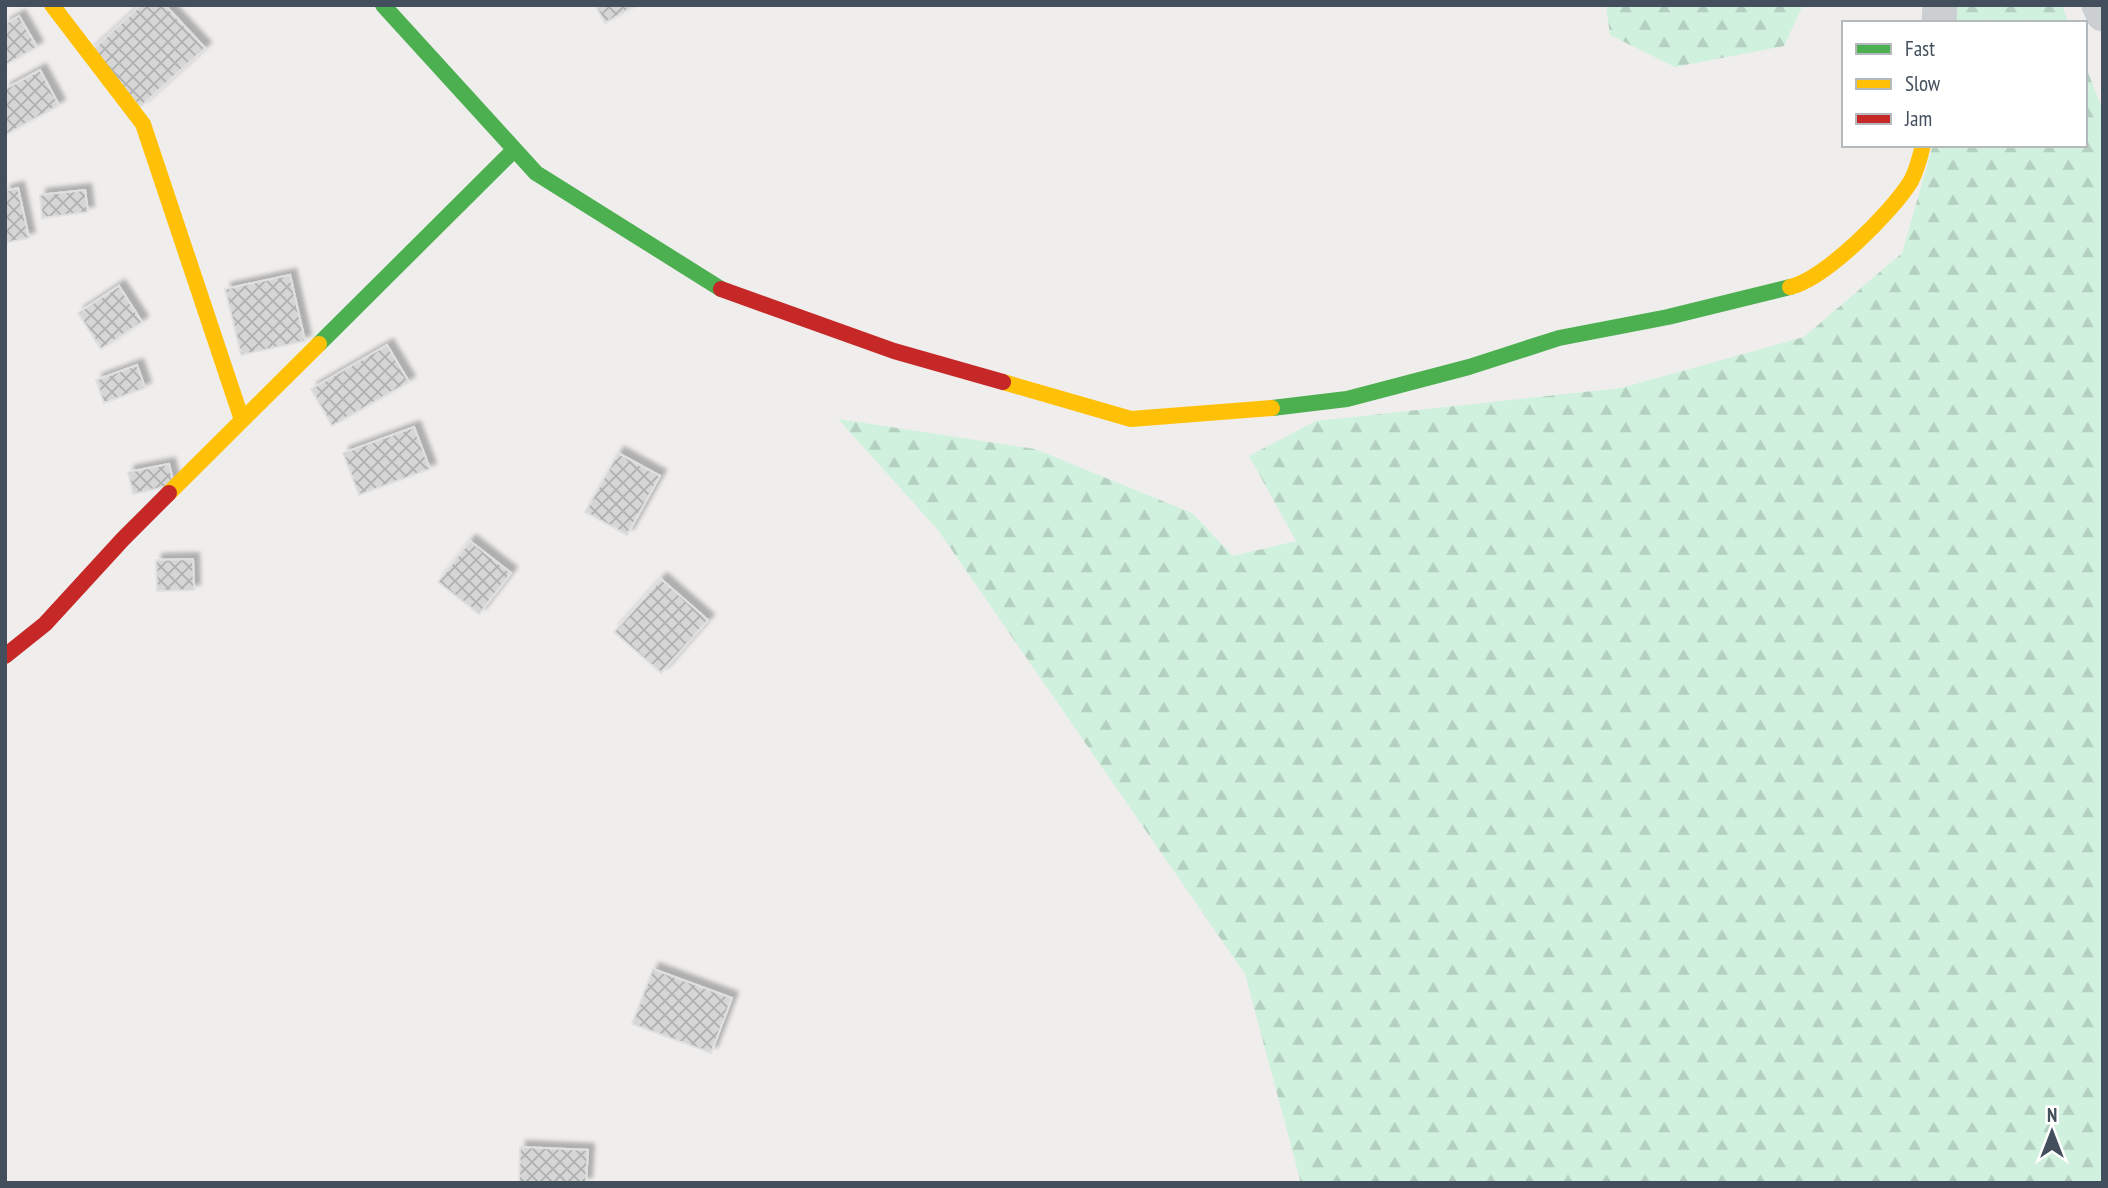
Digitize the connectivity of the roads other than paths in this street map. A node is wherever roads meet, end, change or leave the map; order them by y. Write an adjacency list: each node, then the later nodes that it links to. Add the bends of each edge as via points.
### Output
1 (52, 5): 7 (street, via 143,124)
2 (383, 5): 6 (street)
3 (2099, 5): 4 (street)
4 (2103, 13)
5 (1923, 147): 6 (street, via 1911,181 1872,228 1825,270 1799,285 1559,338 1347,399 1131,419 894,351 720,289 536,173)
6 (514, 150): 7 (street)
7 (242, 420): 8 (street, via 45,624)
8 (5, 656)

